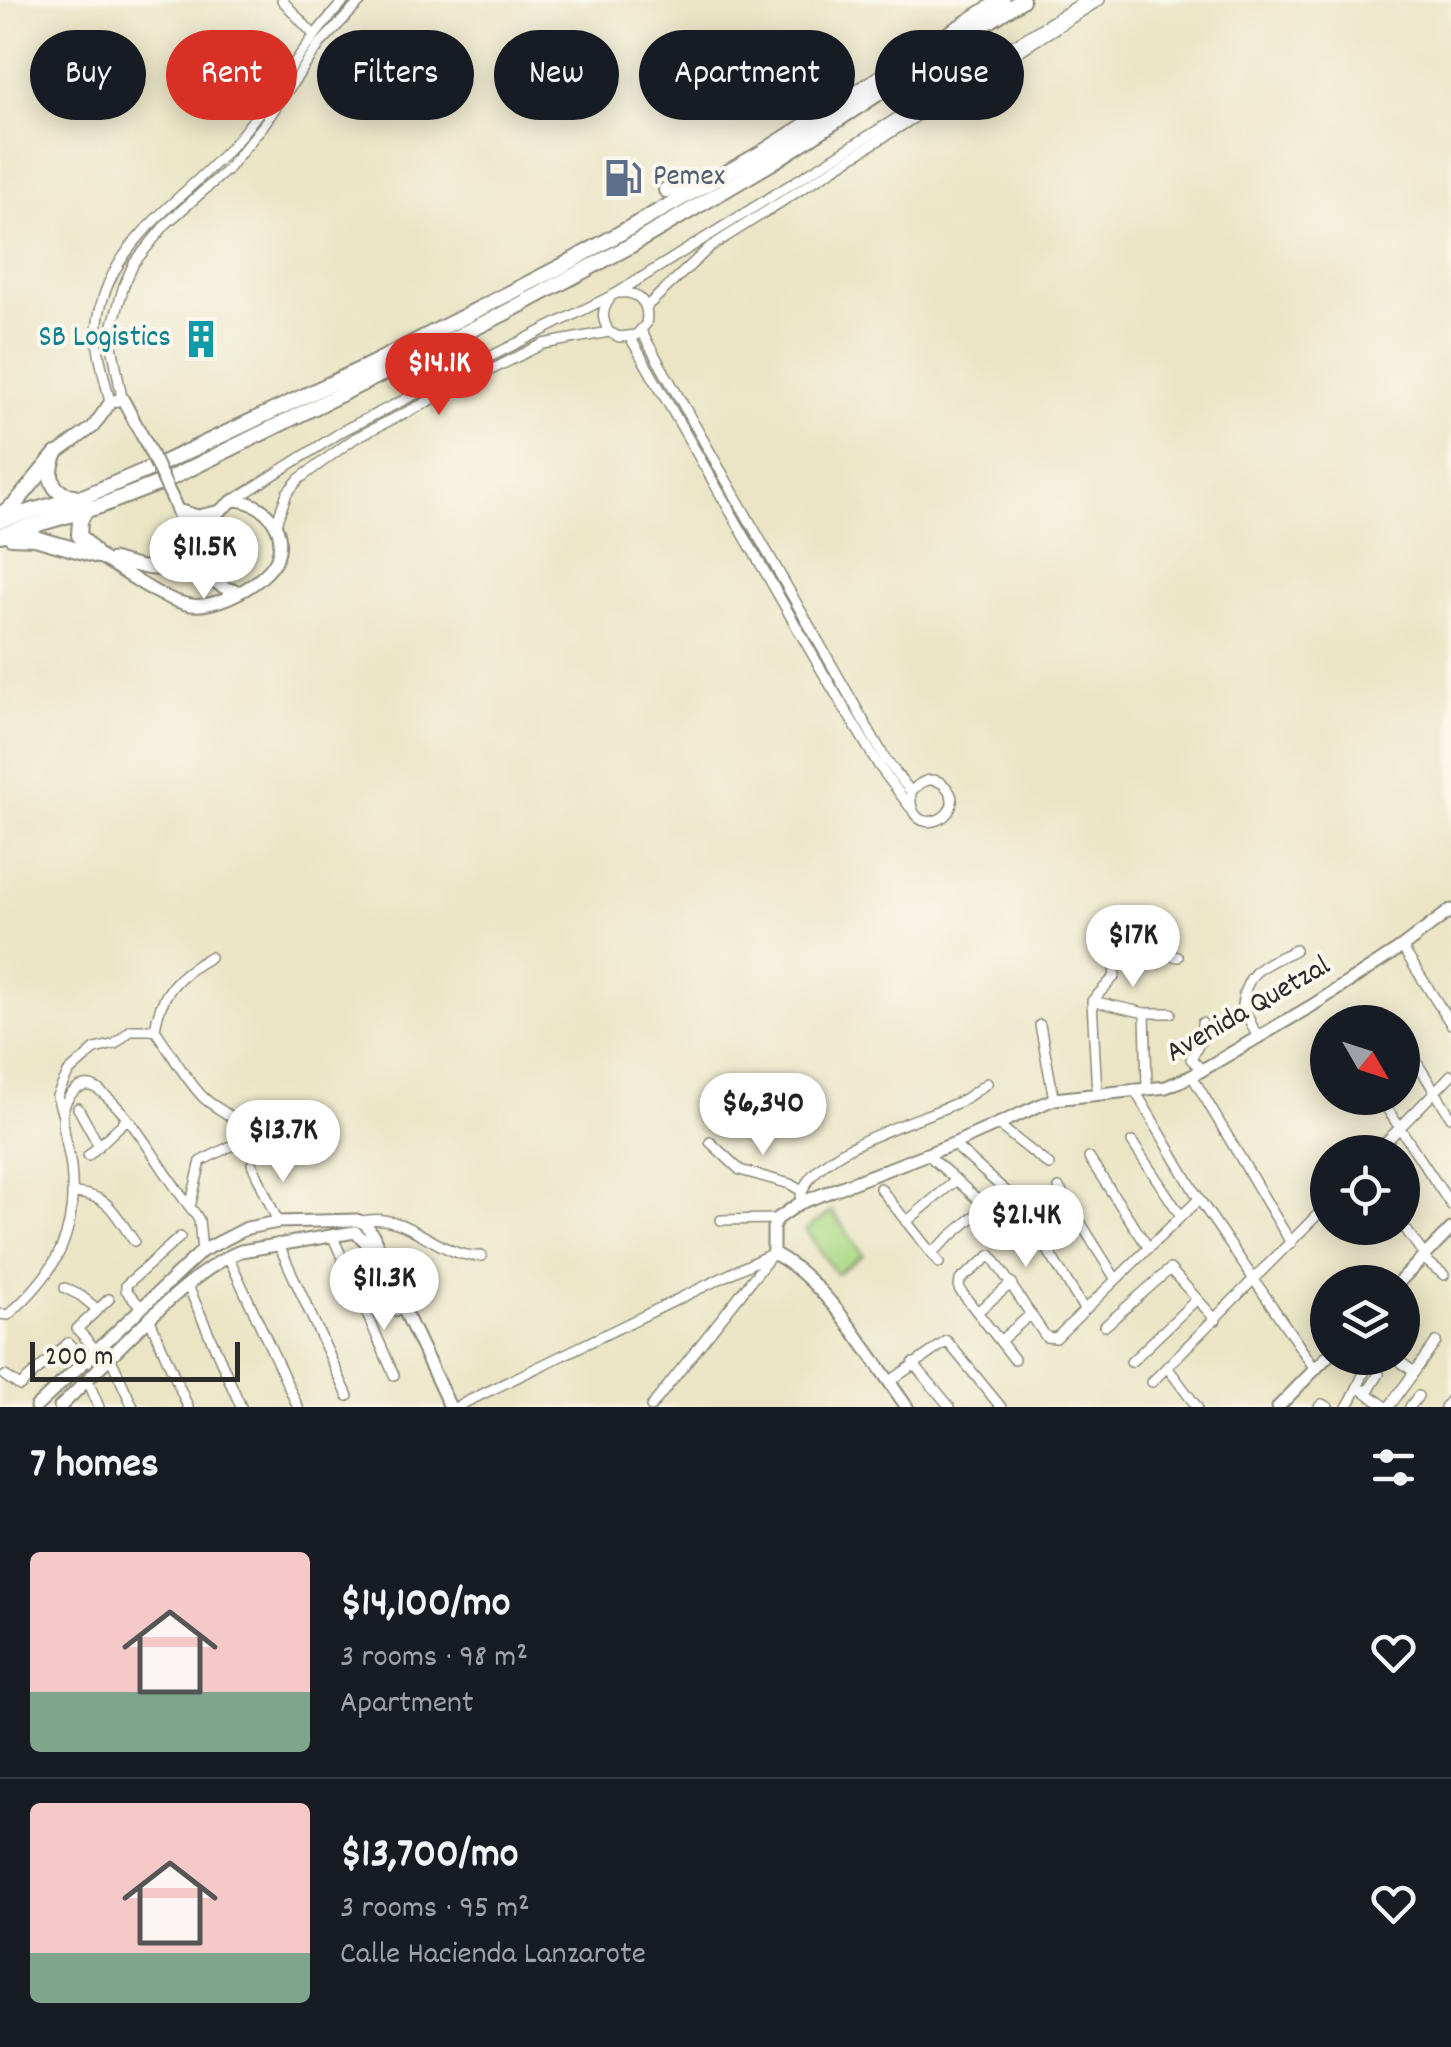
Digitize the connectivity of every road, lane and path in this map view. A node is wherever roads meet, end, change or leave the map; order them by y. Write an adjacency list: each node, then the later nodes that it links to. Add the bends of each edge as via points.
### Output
1 (282, 0): 9 (street)
2 (345, 0): 9 (street)
3 (362, 0): 8 (street)
4 (1002, 0): 12 (highway)
5 (1022, 0): 24 (highway, via 628,248 165,480)
6 (1086, 0): 16 (street)
7 (1100, 0): 17 (street, via 710,247)
8 (333, 30)
9 (314, 34): 10 (street); 21 (street, via 224,156 119,260 97,336)
10 (317, 39)
11 (317, 48): 21 (street, via 228,170 134,262 110,335)
12 (764, 152): 13 (highway, via 696,184); 15 (highway)
13 (666, 190)
14 (601, 232): 15 (highway)
15 (564, 265): 24 (highway)
16 (614, 296): 17 (street, via 629,292); 19 (street, via 603,308); 23 (street, via 346,429)
17 (646, 307): 18 (street)
18 (641, 331): 20 (street); 34 (street, via 886,760)
19 (609, 332): 20 (street); 28 (street, via 543,344 355,438 298,478)
20 (630, 337): 35 (street, via 822,671)
21 (116, 400): 22 (main road, via 94,427); 25 (main road, bridge)
22 (56, 454): 24 (highway, via 50,472 55,487); 27 (highway)
23 (234, 500): 26 (main road); 28 (main road, via 260,506)
24 (86, 502): 27 (highway); 29 (highway); 31 (highway, via 79,535)
25 (175, 504): 26 (main road, via 198,516); 30 (main road)
26 (218, 510): 30 (main road); 32 (main road)
27 (0, 517)
28 (276, 524): 33 (main road, via 276,560)
29 (0, 536): 31 (highway, via 35,538)
30 (190, 544): 31 (main road, via 145,567); 32 (main road)
31 (98, 556): 33 (main road, via 185,604 210,606)
32 (198, 566): 33 (main road, via 214,584)
33 (238, 592)
34 (911, 792): 35 (street); 35 (street, via 930,779 949,790 952,802 948,813 927,822)
35 (910, 806)
36 (1451, 910): 37 (main road, Avenida Quetzal)
37 (1402, 947): 46 (street); 48 (main road, Avenida Quetzal)
38 (1295, 950): 48 (street, via 1250,976 1242,1005)
39 (210, 957): 47 (street, via 169,988)
40 (1178, 957): 41 (street, via 1114,943 1115,976)
41 (1092, 1001): 42 (street); 54 (street)
42 (1144, 1013): 43 (street); 53 (street)
43 (1171, 1014)
44 (1040, 1024): 56 (street)
45 (1202, 1024): 50 (street, via 1192,1059)
46 (1451, 1024)
47 (155, 1030): 58 (street, via 130,1030 68,1073 57,1096); 81 (street, via 196,1090 243,1129 237,1143 201,1161)
48 (1258, 1038): 50 (main road, Avenida Quetzal)
49 (1420, 1069): 55 (street)
50 (1197, 1073): 53 (main road, Avenida Quetzal, via 1166,1087); 94 (street)
51 (1451, 1075): 55 (street)
52 (987, 1083): 78 (street, via 957,1103 868,1139 812,1174)
53 (1140, 1088): 54 (main road, Avenida Quetzal); 79 (street)
54 (1098, 1092): 56 (main road, Avenida Quetzal)
55 (1434, 1093): 60 (street); 63 (street)
56 (1054, 1098): 62 (main road, Avenida Quetzal)
57 (78, 1108): 68 (street)
58 (63, 1115): 61 (street, via 70,1096 86,1086 99,1090); 77 (street)
59 (1390, 1115): 63 (street)
60 (1451, 1117)
61 (126, 1120): 68 (street); 81 (street)
62 (997, 1124): 67 (main road, Avenida Quetzal); 73 (street)
63 (1398, 1128): 64 (street); 80 (street)
64 (1392, 1135)
65 (710, 1142): 78 (street, via 740,1170 790,1184)
66 (1132, 1142): 82 (street)
67 (953, 1144): 69 (main road, Avenida Quetzal); 114 (street, via 1018,1202)
68 (98, 1146): 70 (street)
69 (927, 1154): 74 (street); 78 (main road, Avenida Quetzal)
70 (88, 1156)
71 (1089, 1158): 96 (street)
72 (252, 1164): 85 (street)
73 (1049, 1165)
74 (954, 1181): 86 (street); 99 (street, via 989,1210)
75 (880, 1188): 86 (street)
76 (1060, 1188): 106 (street)
77 (74, 1193): 92 (street, via 104,1200); 118 (street, via 61,1252 30,1295)
78 (800, 1197): 83 (main road, Avenida Quetzal)
79 (1200, 1199): 82 (street); 107 (street)
80 (1451, 1205)
81 (190, 1207): 97 (street, via 199,1220)
82 (1181, 1216): 96 (street)
83 (777, 1218): 84 (street); 98 (main road)
84 (721, 1220)
85 (278, 1222): 88 (main road); 97 (main road, via 247,1228)
86 (906, 1222): 99 (street)
87 (1310, 1223): 94 (street)
88 (360, 1227): 90 (main road); 101 (street, via 386,1218 470,1257); 119 (main road)
89 (1451, 1229): 102 (main road)
90 (332, 1235): 93 (main road); 135 (street)
91 (180, 1237): 113 (street, via 126,1285)
92 (134, 1241)
93 (278, 1243): 100 (main road); 144 (street)
94 (1291, 1243): 107 (street)
95 (1416, 1245): 102 (street)
96 (1148, 1247): 106 (street)
97 (202, 1250): 113 (main road)
98 (773, 1253): 141 (main road, via 818,1288); 156 (street); 157 (street)
99 (931, 1253): 103 (street)
100 (228, 1256): 109 (main road); 154 (street)
101 (482, 1256)
102 (1424, 1257): 104 (main road); 105 (street)
103 (938, 1263)
104 (1416, 1265)
105 (1444, 1275)
106 (1116, 1278): 114 (street)
107 (1254, 1282): 121 (street); 131 (street)
108 (1012, 1284): 116 (street); 116 (street, via 995,1258 987,1257 958,1284); 117 (street)
109 (188, 1286): 120 (main road); 153 (street)
110 (65, 1288): 115 (street)
111 (108, 1299): 115 (street)
112 (1197, 1299): 121 (street); 122 (street, via 1170,1269); 130 (street)
113 (141, 1306): 125 (main road)
114 (1084, 1308): 117 (street, via 1050,1340)
115 (97, 1310): 125 (street, via 77,1329)
116 (977, 1312): 123 (street)
117 (1031, 1314): 123 (street)
118 (2, 1315)
119 (403, 1318): 155 (main road); 156 (main road)
120 (150, 1320): 126 (main road); 152 (street)
121 (1216, 1320): 133 (street)
122 (1106, 1326)
123 (1000, 1342): 128 (street)
124 (1436, 1342): 132 (street)
125 (96, 1350): 127 (main road)
126 (111, 1358): 140 (main road); 151 (street)
127 (86, 1359): 139 (street, via 68,1343 18,1388); 140 (street); 148 (main road)
128 (1014, 1359)
129 (913, 1362): 141 (street); 158 (street); 159 (street, via 946,1341)
130 (1131, 1362)
131 (1310, 1362)
132 (1420, 1364)
133 (1167, 1367): 142 (street); 160 (street)
134 (1310, 1374): 161 (main road)
135 (394, 1375)
136 (1361, 1375): 143 (street)
137 (1378, 1375): 143 (street)
138 (1412, 1375): 165 (street)
139 (5, 1376)
140 (92, 1376): 149 (main road); 150 (street)
141 (889, 1382): 147 (main road)
142 (1152, 1382)
143 (1363, 1390): 164 (street); 165 (street)
144 (348, 1396)
145 (1418, 1396): 166 (street)
146 (1451, 1398): 167 (street)
147 (903, 1405)
148 (36, 1407)
149 (60, 1407)
150 (99, 1407)
151 (133, 1407)
152 (188, 1407)
153 (241, 1407)
154 (298, 1407)
155 (442, 1407)
156 (457, 1407)
157 (651, 1407)
158 (950, 1407)
159 (1001, 1407)
160 (1196, 1407)
161 (1278, 1407)
162 (1319, 1407): 163 (street)
163 (1328, 1407)
164 (1347, 1407)
165 (1388, 1407)
166 (1410, 1407)
167 (1445, 1407)

